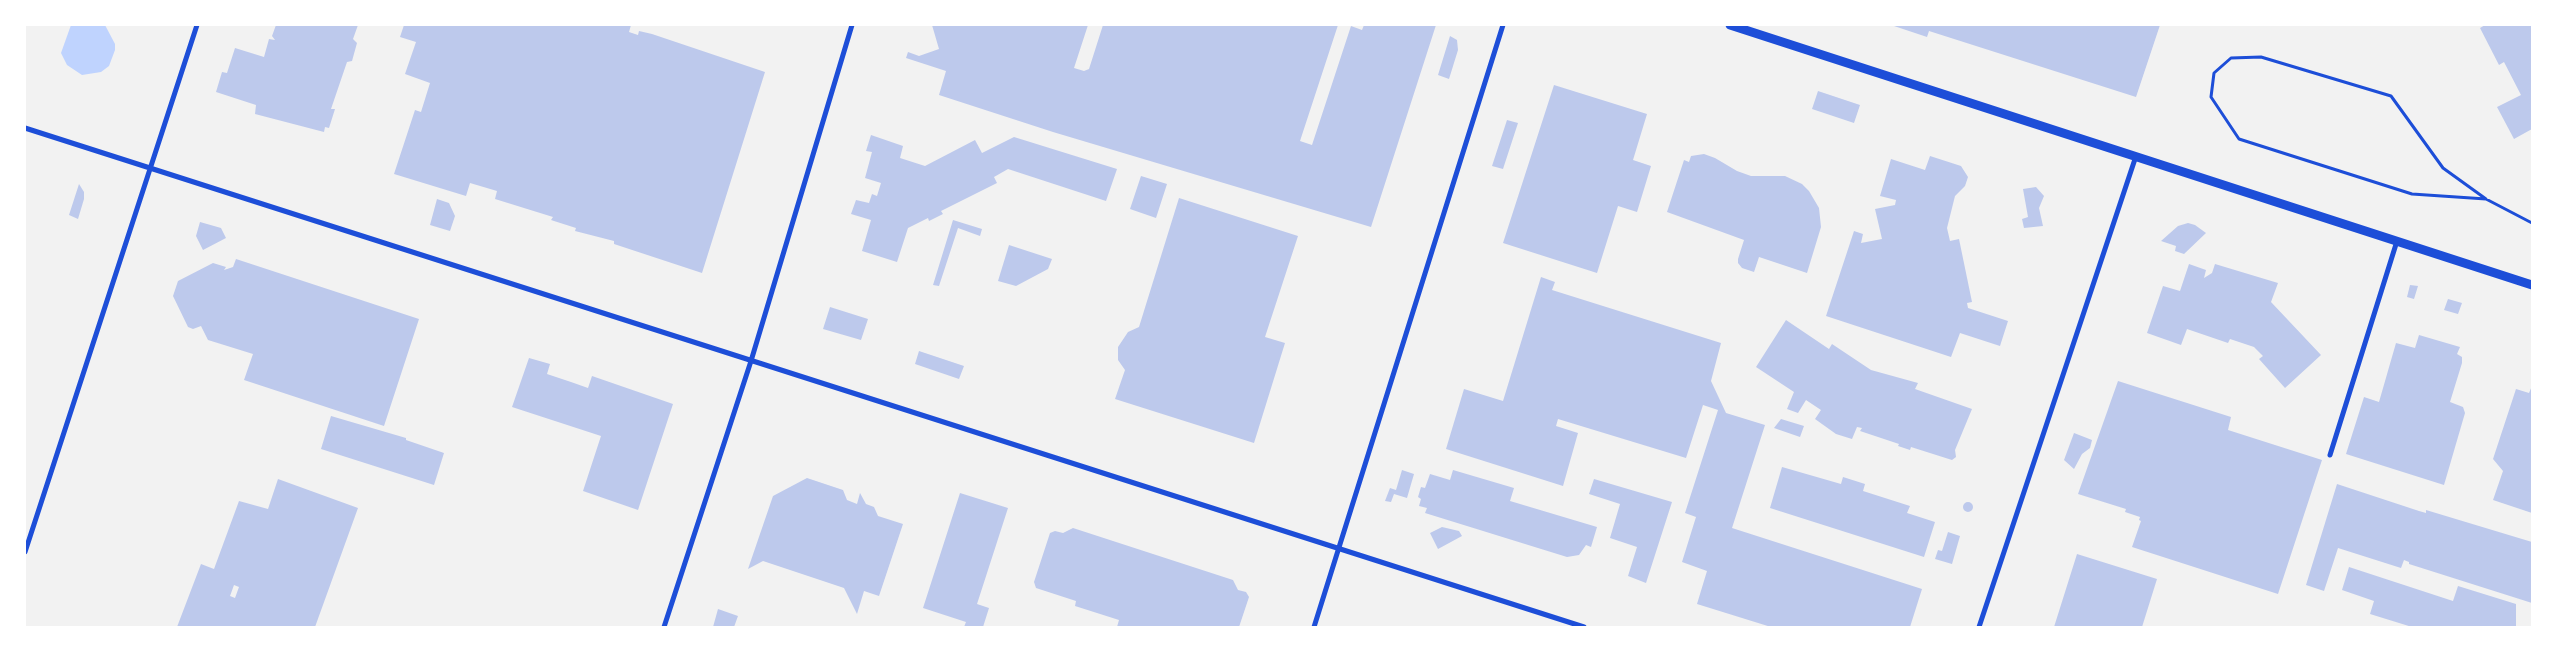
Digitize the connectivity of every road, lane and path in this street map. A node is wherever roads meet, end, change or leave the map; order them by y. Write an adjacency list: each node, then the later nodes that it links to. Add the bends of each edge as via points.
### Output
1 (197, 25): 7 (street)
2 (852, 25): 12 (street)
3 (1503, 25): 14 (street)
4 (1730, 25): 6 (street)
5 (25, 128): 7 (street)
6 (2136, 156): 10 (street); 19 (street)
7 (151, 170): 12 (street); 15 (street)
8 (2486, 199): 8 (path, via 2443,168 2392,96 2260,57 2231,58 2214,73 2211,97 2239,138 2412,194); 9 (path)
9 (2532, 223)
10 (2398, 240): 11 (street); 13 (street)
11 (2532, 285)
12 (751, 361): 14 (street); 16 (street)
13 (2330, 455)
14 (1338, 549): 17 (street); 18 (street)
15 (25, 552)
16 (664, 627)
17 (1314, 627)
18 (1584, 627)
19 (1979, 627)

